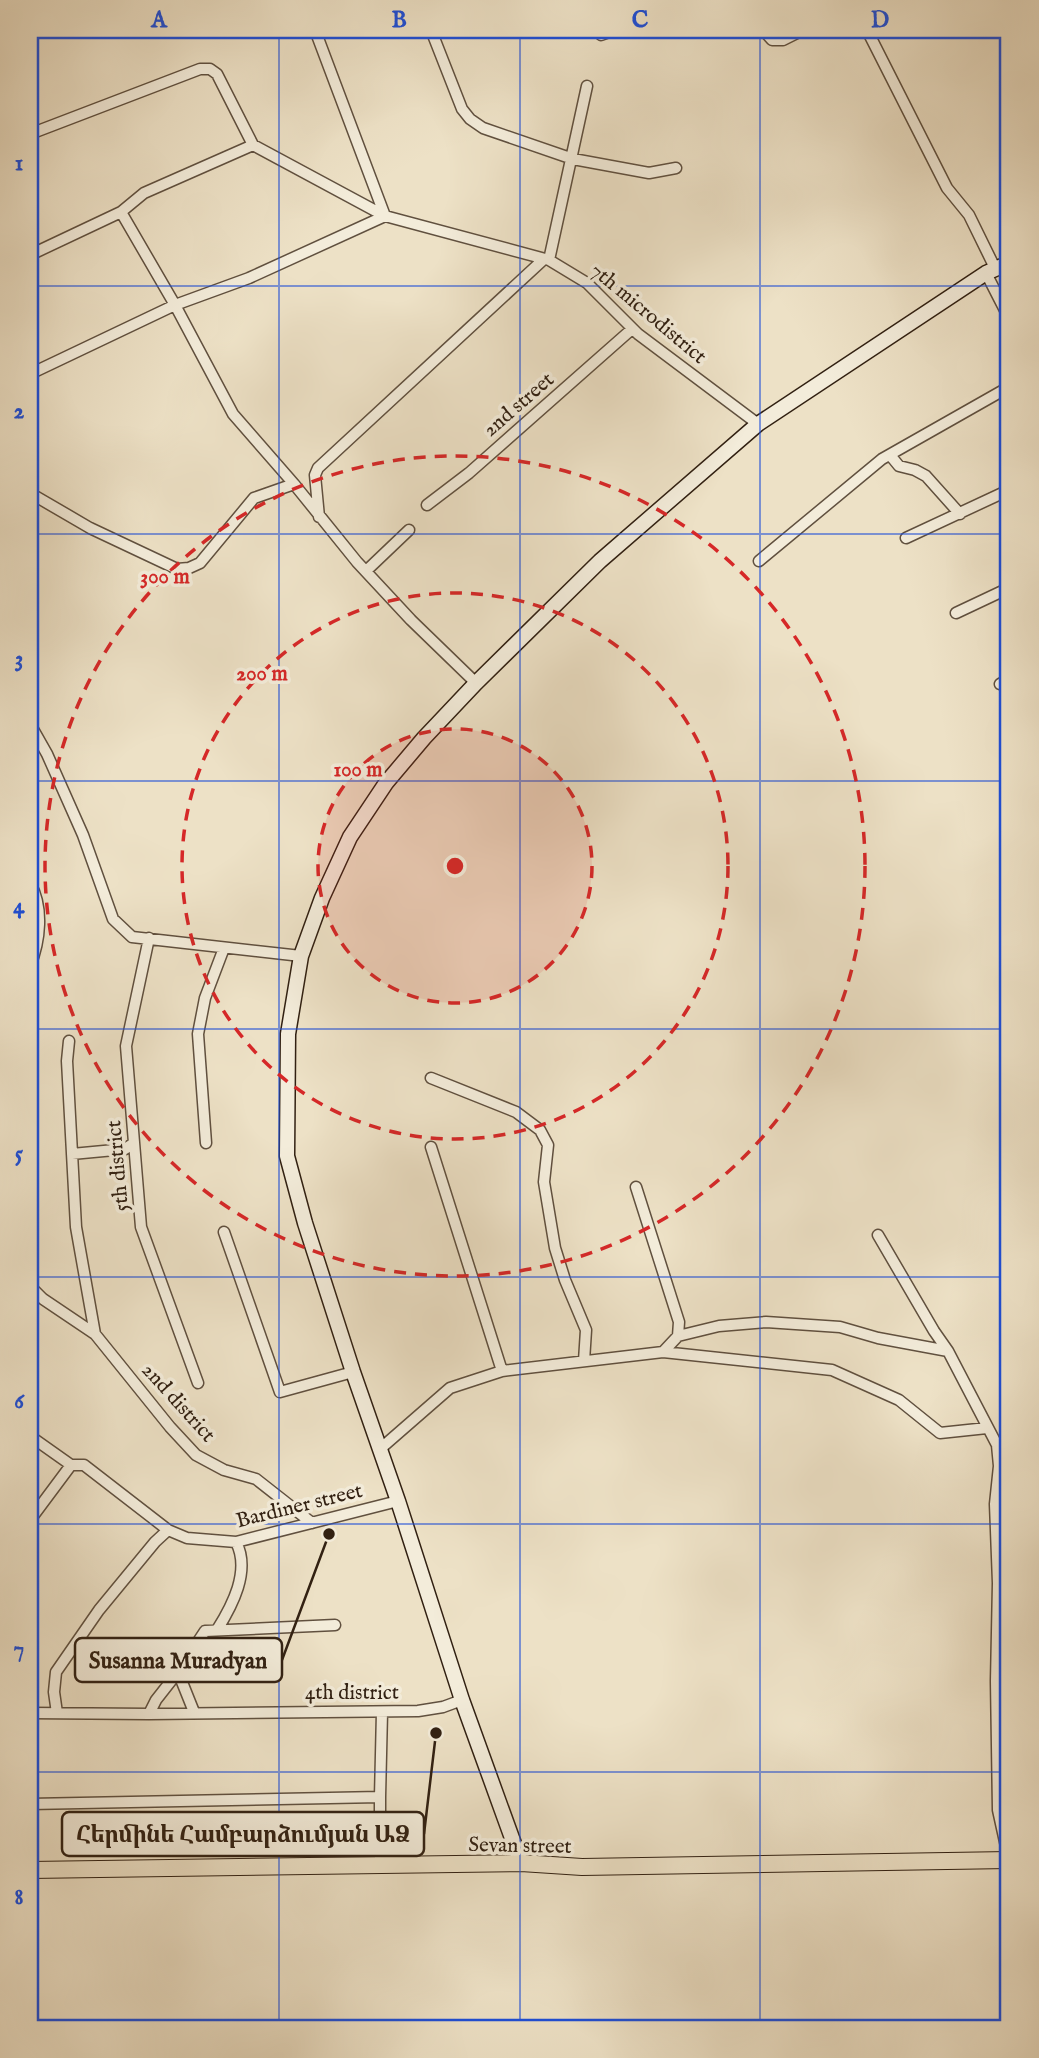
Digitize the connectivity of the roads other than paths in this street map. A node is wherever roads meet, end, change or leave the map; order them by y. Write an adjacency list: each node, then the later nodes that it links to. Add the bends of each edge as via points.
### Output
1 (315, 30): 14 (street)
2 (431, 30): 11 (street, via 470,119 483,128)
3 (615, 30): 7 (street)
4 (763, 30): 5 (street, via 772,40 783,40)
5 (803, 30)
6 (867, 30): 18 (street, via 947,188 969,215)
7 (600, 35)
8 (587, 86): 11 (street)
9 (30, 134): 10 (street, via 210,69 217,74)
10 (253, 145): 13 (street, via 144,193); 14 (street, 7th microdistrict)
11 (573, 159): 12 (street, via 649,173); 16 (street)
12 (676, 168)
13 (121, 212): 15 (street); 19 (street)
14 (385, 216): 16 (street, 7th microdistrict); 19 (street, via 249,278)
15 (30, 255)
16 (546, 260): 21 (street, 7th microdistrict, via 587,284); 31 (street, via 317,468)
17 (1009, 262): 18 (main road)
18 (990, 270): 20 (street); 24 (main road)
19 (175, 305): 22 (street); 26 (street, via 233,414)
20 (1009, 318)
21 (632, 329): 24 (street, 7th microdistrict); 29 (street, 2nd street)
22 (30, 374)
23 (1009, 387): 25 (street)
24 (758, 424): 38 (main road, via 600,561)
25 (890, 455): 30 (street, via 899,466 926,476); 34 (street)
26 (294, 484): 28 (street, via 254,498 200,563 177,569 90,528); 31 (street)
27 (1009, 490): 30 (street)
28 (30, 493)
29 (427, 505)
30 (960, 514): 33 (street)
31 (319, 517): 35 (street)
32 (409, 530): 35 (street)
33 (906, 538)
34 (759, 561)
35 (366, 571): 38 (street)
36 (1009, 588): 37 (street)
37 (956, 613)
38 (476, 683): 44 (main road, via 394,774 351,837)
39 (30, 724): 42 (street, via 83,835 113,919 132,937)
40 (30, 883): 41 (street, via 37,901)
41 (34, 922): 45 (street, via 37,948)
42 (149, 938): 43 (street); 48 (street, 5th district, via 126,1046)
43 (224, 948): 44 (street); 49 (street, via 205,998 198,1034)
44 (301, 956): 62 (main road, via 288,1034 287,1156)
45 (30, 966)
46 (69, 1041): 51 (street)
47 (431, 1078): 60 (street, via 516,1112 540,1130 548,1145 544,1182 555,1248 586,1330)
48 (134, 1143): 51 (street, via 125,1149); 63 (street, 5th district, via 141,1227)
49 (206, 1143)
50 (431, 1147): 61 (street)
51 (72, 1154): 56 (street, via 76,1227)
52 (636, 1186): 57 (street, via 674,1303)
53 (224, 1232): 62 (street, via 280,1392)
54 (878, 1235): 58 (street)
55 (30, 1286): 56 (street, 2nd district)
56 (95, 1334): 70 (street, 2nd district, via 197,1455 224,1470 256,1479)
57 (678, 1336): 58 (street, via 719,1325 766,1322 840,1327); 59 (street)
58 (948, 1351): 64 (street)
59 (663, 1352): 60 (street); 64 (street, via 832,1370 899,1400 940,1433)
60 (583, 1361): 61 (street)
61 (502, 1371): 66 (street, via 450,1388)
62 (353, 1372): 66 (main road)
63 (198, 1383)
64 (987, 1429): 84 (street, via 997,1445 999,1466 995,1504 998,1810)
65 (30, 1436): 67 (street)
66 (380, 1449): 68 (main road)
67 (71, 1465): 69 (street); 71 (street, via 84,1465)
68 (398, 1501): 70 (street, Bardiner street); 76 (main road)
69 (30, 1520)
70 (312, 1523): 72 (street, Bardiner street)
71 (168, 1530): 72 (street, Bardiner street, via 187,1538); 80 (street, via 99,1610 56,1672)
72 (236, 1542): 74 (street, via 242,1562 238,1589)
73 (335, 1625): 74 (street)
74 (217, 1630): 75 (street, via 205,1631)
75 (178, 1672): 77 (street); 81 (street)
76 (462, 1700): 78 (street, 4th district, via 418,1711); 85 (main road)
77 (194, 1712): 78 (street, 4th district); 81 (street, 4th district)
78 (382, 1712): 82 (street)
79 (30, 1713): 80 (street, 4th district)
80 (57, 1713): 81 (street, 4th district)
81 (149, 1714)
82 (380, 1797): 83 (street); 86 (street)
83 (30, 1804)
84 (1009, 1860): 85 (main road, Sevan street, via 582,1867)
85 (521, 1863): 86 (main road, Sevan street)
86 (380, 1865): 87 (main road, Sevan street)
87 (30, 1870)

